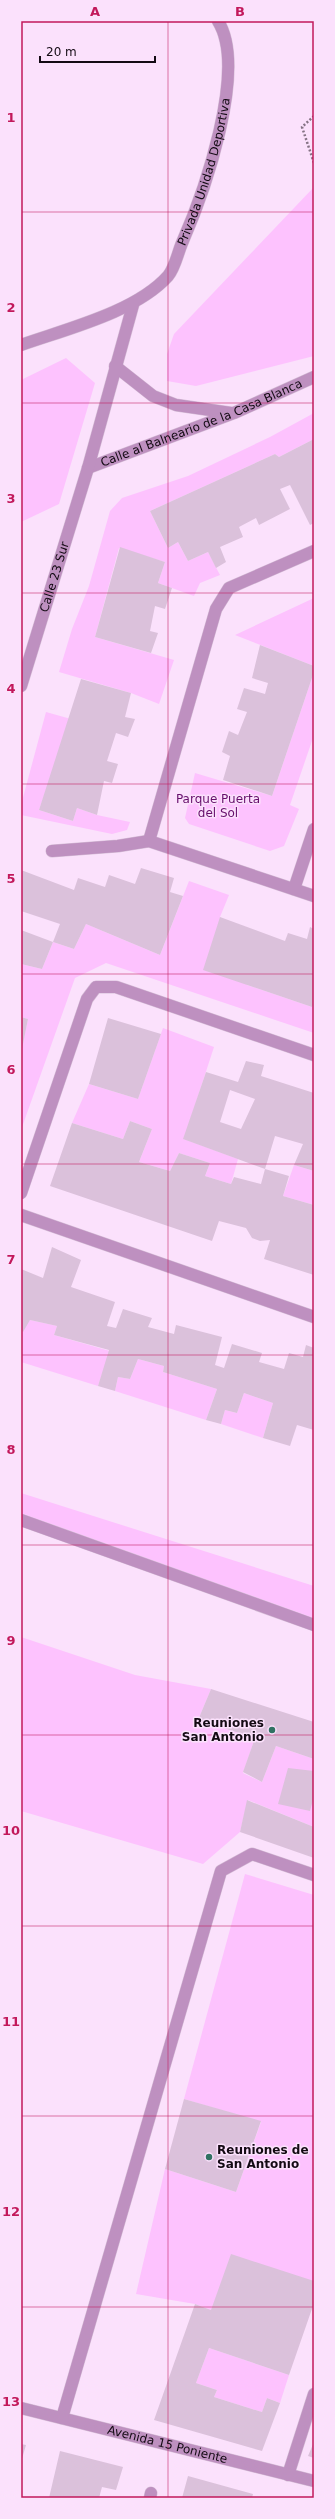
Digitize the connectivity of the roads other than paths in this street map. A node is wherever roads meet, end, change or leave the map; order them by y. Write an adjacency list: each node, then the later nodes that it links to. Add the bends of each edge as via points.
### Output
1 (218, 21): 2 (street, Privada Unidad Deportiva, via 225,32 229,59 220,134 198,205 168,275)
2 (133, 304): 3 (street); 4 (street, Calle 23 Sur)
3 (21, 345)
4 (115, 366): 6 (street, via 153,396 176,405); 7 (street, Calle 23 Sur)
5 (314, 377): 6 (street, Calle al Balneario de la Casa Blanca)
6 (234, 413): 7 (street, Calle al Balneario de la Casa Blanca)
7 (88, 468): 9 (street, Calle 23 Sur)
8 (314, 551): 11 (street, via 229,588 216,609)
9 (21, 686)
10 (314, 829): 13 (street)
11 (149, 841): 12 (street); 13 (street)
12 (52, 851)
13 (294, 889): 14 (street)
14 (314, 896)
15 (314, 1055): 16 (street, via 116,987 96,987 87,998)
16 (24, 1174): 17 (street)
17 (21, 1193)
18 (21, 1215): 19 (street)
19 (314, 1317)
20 (21, 1520): 21 (street)
21 (314, 1625)
22 (314, 1875): 25 (street, via 252,1854 221,1871)
23 (314, 2394): 26 (street)
24 (21, 2408): 25 (street, Avenida 15 Poniente)
25 (62, 2418): 26 (street, Avenida 15 Poniente)
26 (288, 2475): 27 (street, Avenida 15 Poniente)
27 (314, 2481)

